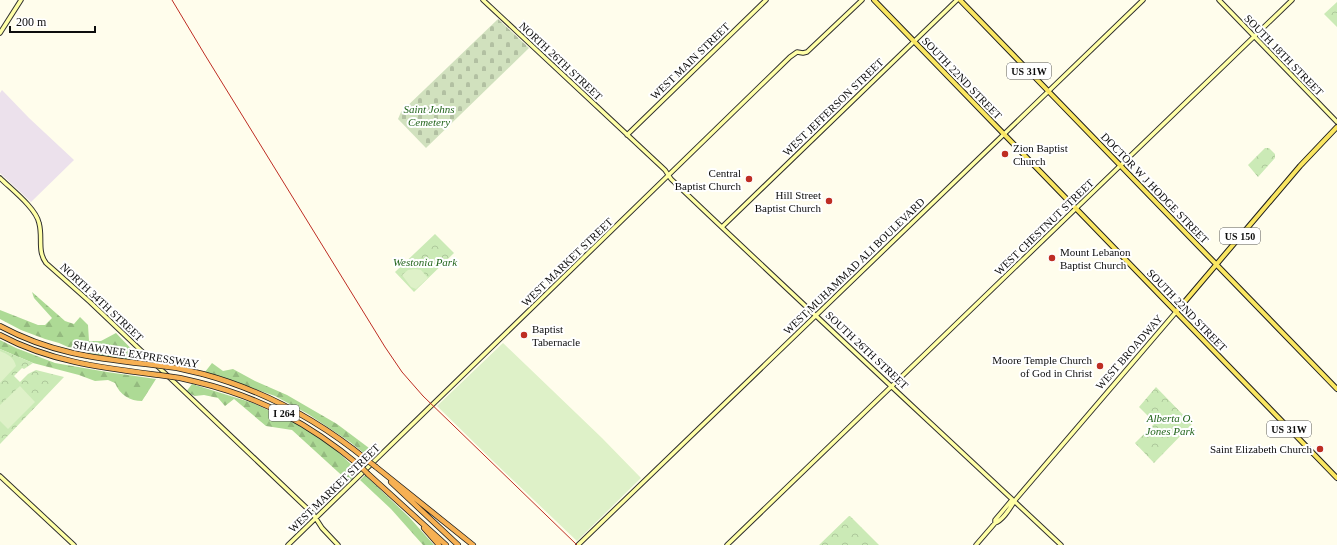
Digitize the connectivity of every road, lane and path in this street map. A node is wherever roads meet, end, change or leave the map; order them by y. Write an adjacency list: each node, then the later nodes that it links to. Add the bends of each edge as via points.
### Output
1 (21, 0): 11 (street)
2 (482, 0): 18 (street, NORTH 26TH STREET)
3 (766, 0): 18 (street, WEST MAIN STREET)
4 (862, 0): 20 (street, WEST MARKET STREET, via 807,52 792,55)
5 (874, 0): 13 (main road, SOUTH 22ND STREET / US 31W)
6 (957, 0): 13 (street, WEST JEFFERSON STREET)
7 (960, 0): 14 (main road, DOCTOR W J HODGE STREET / US 31W)
8 (1143, 0): 14 (street, WEST MUHAMMAD ALI BOULEVARD)
9 (1219, 0): 12 (street, SOUTH 18TH STREET)
10 (1292, 0): 12 (street, WEST CHESTNUT STREET)
11 (0, 33)
12 (1255, 37): 15 (street, SOUTH 18TH STREET); 19 (street, WEST CHESTNUT STREET)
13 (914, 42): 17 (main road, SOUTH 22ND STREET / US 31W); 23 (street, WEST JEFFERSON STREET)
14 (1048, 91): 17 (street, WEST MUHAMMAD ALI BOULEVARD); 19 (main road, DOCTOR W J HODGE STREET / US 31W)
15 (1337, 122)
16 (1337, 127): 24 (main road, WEST BROADWAY / US 150)
17 (1004, 134): 22 (main road, SOUTH 22ND STREET / US 31W); 26 (street, WEST MUHAMMAD ALI BOULEVARD)
18 (626, 135): 20 (street, SOUTH 26TH STREET, via 665,170)
19 (1120, 165): 22 (street, WEST CHESTNUT STREET); 24 (main road, DOCTOR W J HODGE STREET / US 31W)
20 (668, 176): 23 (street, SOUTH 26TH STREET); 36 (street, WEST MARKET STREET)
21 (0, 178): 36 (street, NORTH 34TH STREET, via 35,213 40,224 40,244 46,263)
22 (1076, 208): 25 (main road, SOUTH 22ND STREET / US 31W); 29 (street, WEST CHESTNUT STREET)
23 (722, 227): 26 (street, SOUTH 26TH STREET)
24 (1216, 264): 25 (main road, WEST BROADWAY / US 150); 30 (main road, DOCTOR W J HODGE STREET / US 31W)
25 (1176, 312): 33 (main road, SOUTH 22ND STREET / US 31W); 34 (street, WEST BROADWAY)
26 (816, 316): 29 (street, SOUTH 26TH STREET); 44 (street, WEST MUHAMMAD ALI BOULEVARD)
27 (0, 326): 31 (highway, SHAWNEE EXPRESSWAY / I 264, bridge, via 32,341 60,350 89,357 186,370 255,391 294,409 333,433)
28 (0, 335): 35 (highway, SHAWNEE EXPRESSWAY / I 264, bridge, via 36,351 72,362 180,378 248,397 289,416 325,439 360,466)
29 (892, 386): 34 (street, SOUTH 26TH STREET); 45 (street, WEST CHESTNUT STREET)
30 (1337, 389)
31 (376, 467): 42 (highway, SHAWNEE EXPRESSWAY / I 264); 43 (highway)
32 (0, 476): 37 (street)
33 (1337, 478)
34 (1015, 501): 46 (street, WEST BROADWAY, via 1011,501); 47 (street, SOUTH 26TH STREET)
35 (404, 506): 40 (highway); 41 (highway, SHAWNEE EXPRESSWAY / I 264)
36 (316, 518): 38 (street, WEST MARKET STREET); 39 (street, NORTH 34TH STREET)
37 (74, 545)
38 (288, 545)
39 (338, 545)
40 (439, 545)
41 (446, 545)
42 (458, 545)
43 (473, 545)
44 (578, 545)
45 (727, 545)
46 (976, 545)
47 (1061, 545)

